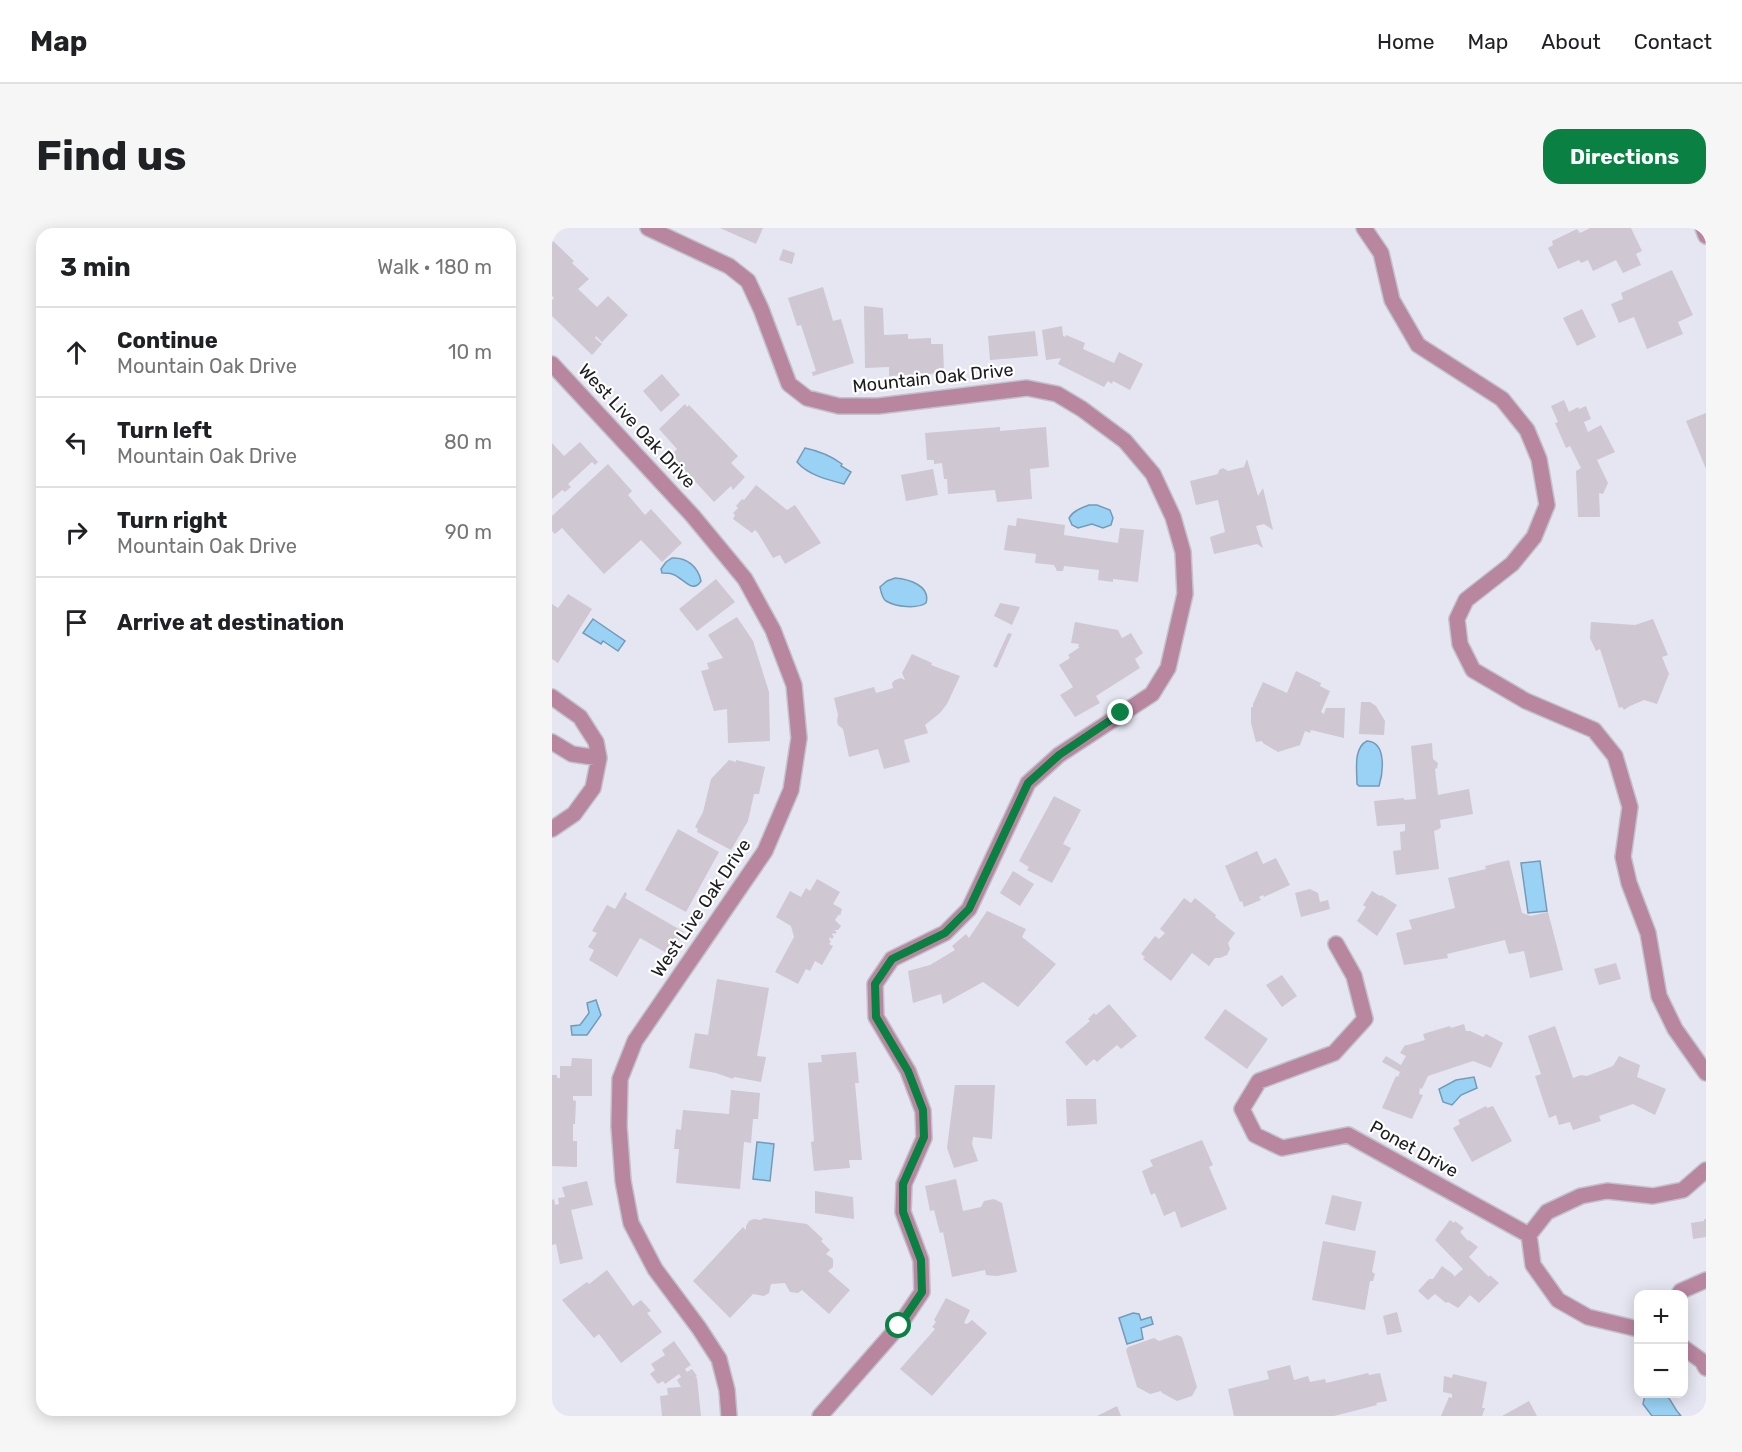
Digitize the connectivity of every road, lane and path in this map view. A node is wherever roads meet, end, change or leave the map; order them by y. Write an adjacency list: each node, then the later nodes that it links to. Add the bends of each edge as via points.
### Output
1 (648, 228): 20 (street, Mountain Oak Drive, via 729,266 748,281 789,384 807,398 839,406 878,406 1026,388 1057,394 1083,409 1125,441 1153,474 1173,516 1183,552 1185,594 1168,669 1152,694 1059,755 1028,783 969,909 945,933 892,959 875,984 876,1017 908,1071 923,1110 924,1137 903,1184 903,1212 921,1260 922,1292 899,1326)
2 (1364, 228): 11 (street, via 1381,253 1392,300 1418,345 1502,399 1527,430 1539,459 1547,505 1534,537 1512,564 1466,600 1457,619 1460,644 1473,670 1526,701 1594,730 1615,756 1630,807 1623,857 1648,933 1659,996 1675,1029)
3 (1703, 228): 4 (street)
4 (1706, 236)
5 (552, 364): 19 (street, West Live Oak Drive, via 692,515 745,579 773,630 794,685 799,738 792,790 774,831 635,1041 620,1079 623,1181 632,1222 655,1269 718,1359)
6 (552, 697): 8 (street, via 580,717 596,742)
7 (552, 742): 8 (street, via 572,754)
8 (599, 758): 9 (street, via 593,788 574,814)
9 (552, 829)
10 (1336, 944): 13 (street, Ponet Drive, via 1354,976 1365,1019 1334,1053 1259,1081 1242,1108 1256,1135 1282,1148 1348,1135)
11 (1706, 1073)
12 (1706, 1170): 13 (street, via 1683,1190 1653,1196 1607,1191 1581,1196 1547,1212)
13 (1529, 1235): 16 (street, via 1533,1265 1558,1300 1587,1317)
14 (1706, 1280): 15 (street)
15 (1683, 1290)
16 (1634, 1328)
17 (1688, 1351): 18 (street)
18 (1706, 1368)
19 (729, 1416)
20 (820, 1416)

